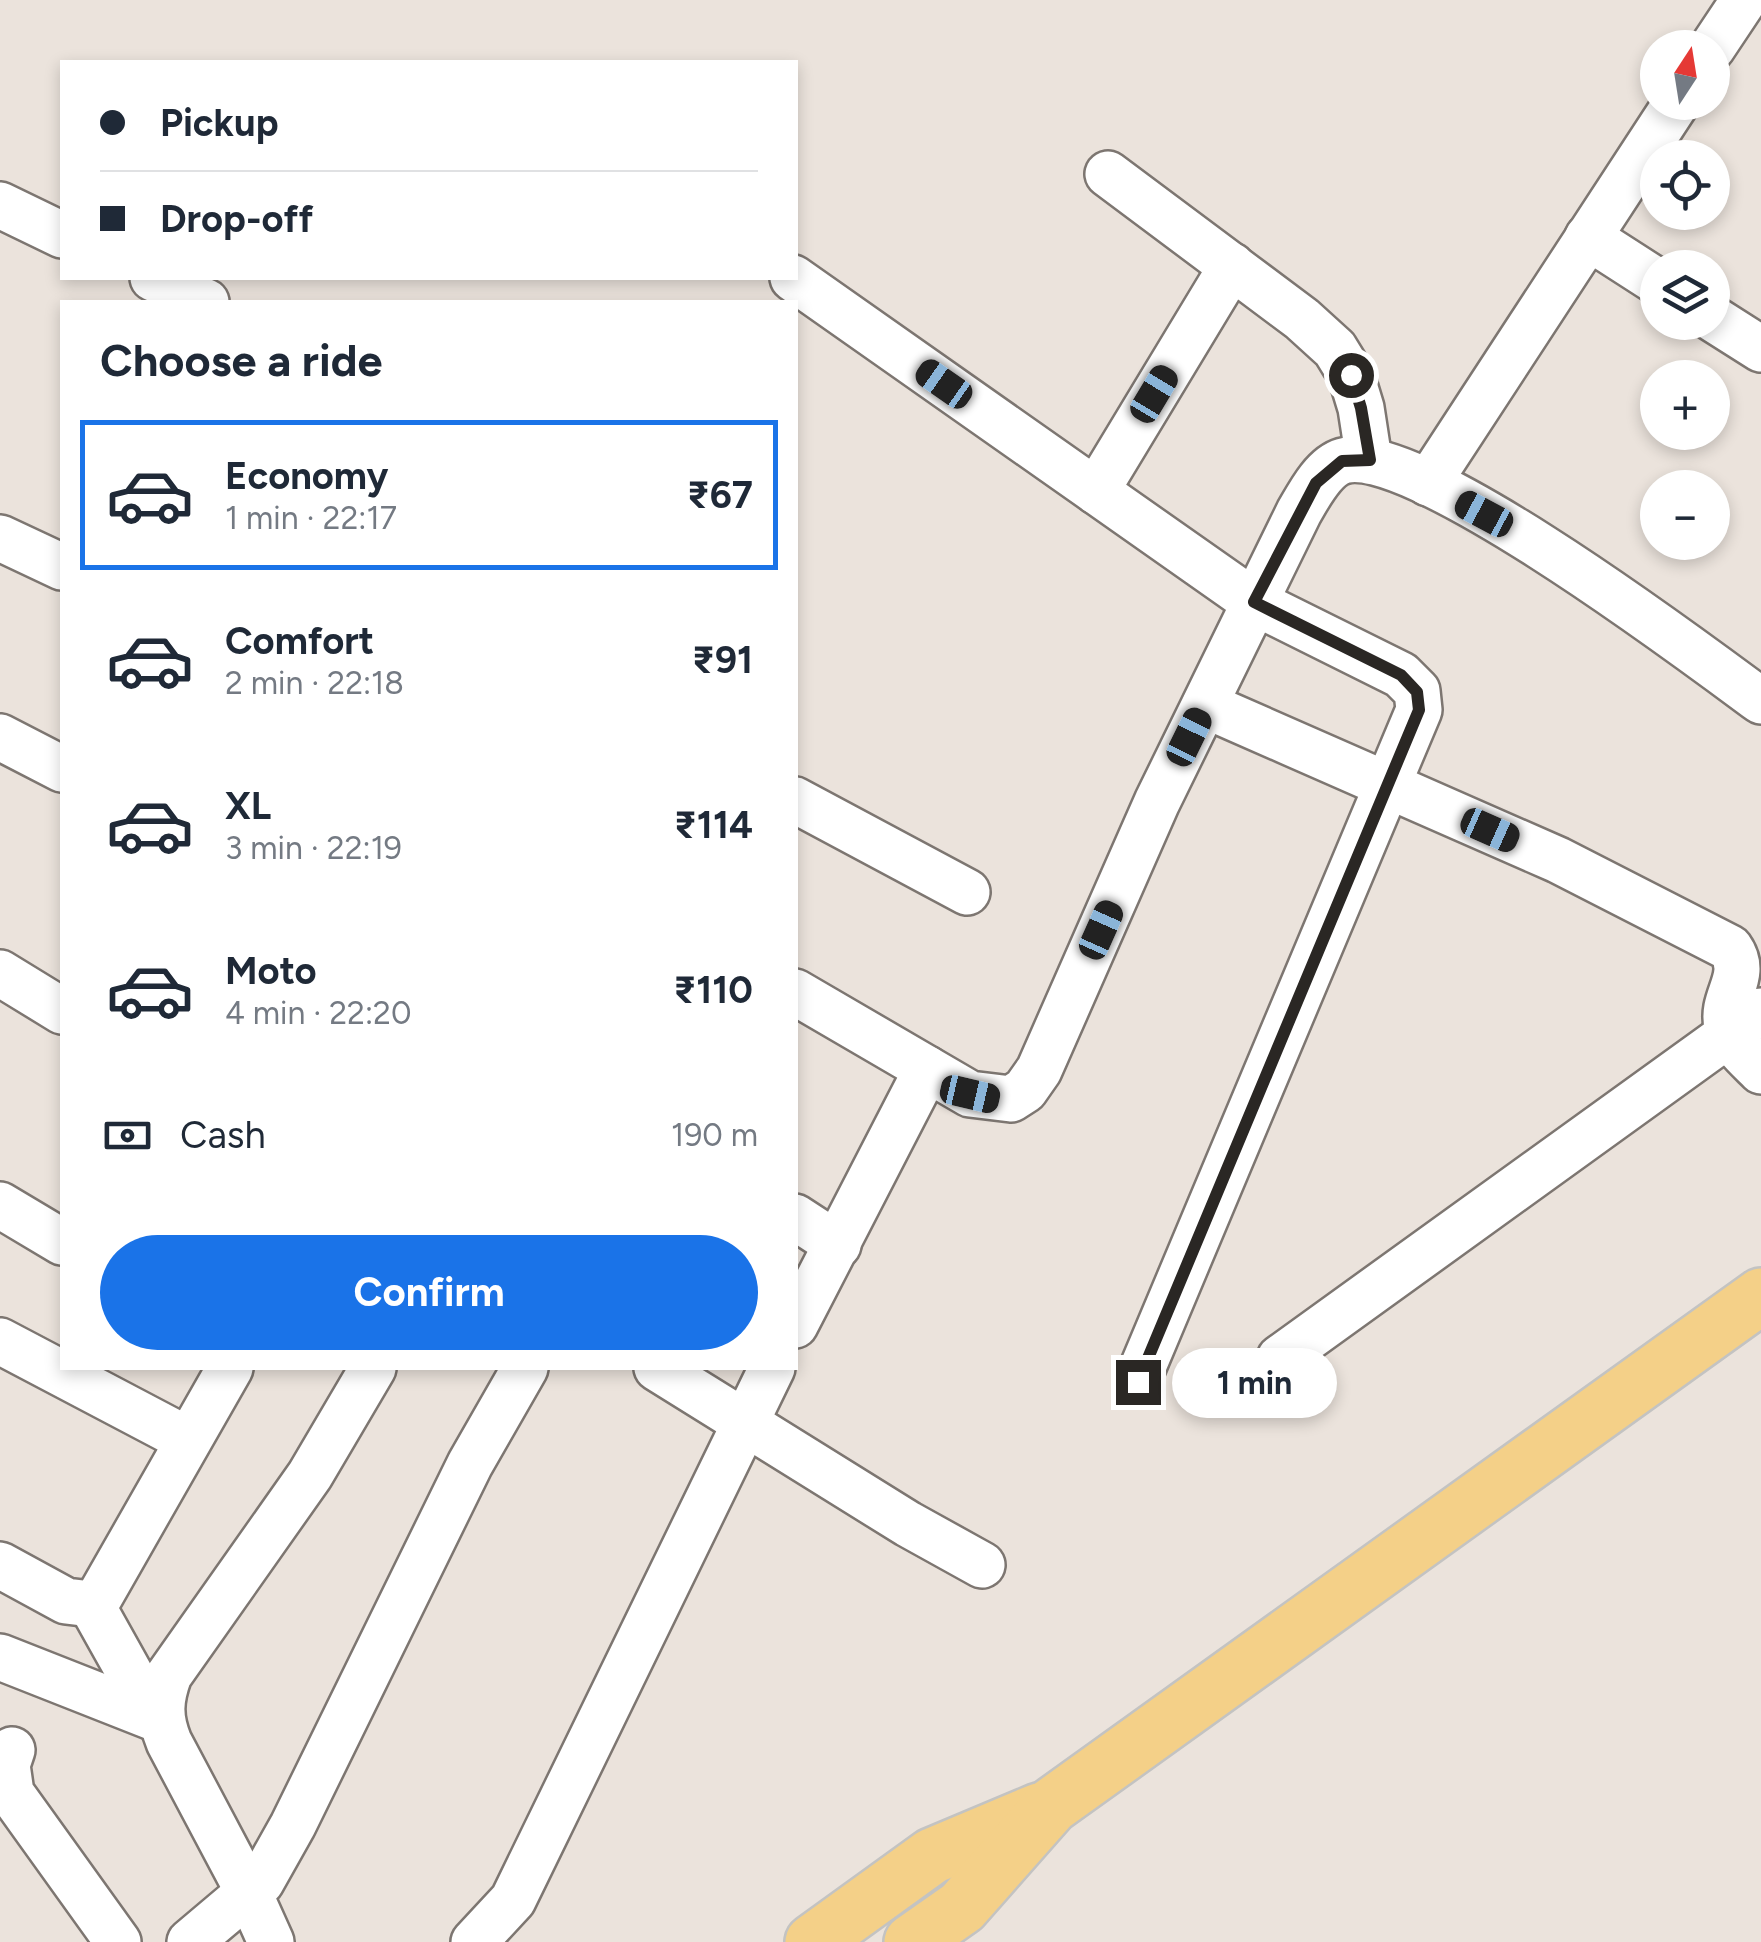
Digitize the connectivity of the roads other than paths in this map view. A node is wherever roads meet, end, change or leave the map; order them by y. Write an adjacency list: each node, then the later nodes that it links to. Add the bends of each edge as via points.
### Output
1 (1664, 120): 5 (street)
2 (1108, 174): 6 (street)
3 (0, 205): 4 (street)
4 (60, 233)
5 (1588, 238): 7 (street); 14 (street)
6 (1232, 266): 13 (street, via 1335,349 1351,375); 15 (street)
7 (1640, 271)
8 (157, 280): 10 (street)
9 (796, 280): 15 (street)
10 (202, 300)
11 (1730, 329): 12 (street)
12 (1761, 349)
13 (1370, 460): 14 (street, via 1398,466); 18 (street, via 1342,461 1316,483)
14 (1428, 484): 19 (street, via 1540,545)
15 (1096, 491): 18 (street)
16 (0, 538): 17 (street)
17 (60, 566)
18 (1254, 602): 20 (street); 23 (street, via 1401,675 1417,692 1419,710)
19 (1756, 687)
20 (1205, 704): 23 (street); 30 (street, via 1025,1090 1011,1100 993,1100)
21 (0, 737): 22 (street)
22 (60, 767)
23 (1386, 784): 29 (street, via 1558,860 1730,948 1738,974 1726,1010); 45 (street)
24 (798, 802): 25 (street)
25 (967, 892)
26 (0, 973): 28 (street)
27 (798, 994): 30 (street)
28 (60, 1010)
29 (1744, 1021): 31 (street); 39 (street)
30 (928, 1069): 35 (street)
31 (1761, 1071)
32 (0, 1205): 34 (street)
33 (798, 1218): 35 (street)
34 (60, 1241)
35 (838, 1245): 37 (street)
36 (1761, 1296): 56 (highway)
37 (798, 1319)
38 (0, 1341): 47 (street)
39 (1280, 1358)
40 (229, 1370): 47 (street)
41 (373, 1370): 52 (street, via 310,1475)
42 (524, 1370): 57 (street, via 470,1464 293,1826)
43 (660, 1370): 46 (street)
44 (771, 1370): 46 (street)
45 (1138, 1382)
46 (744, 1422): 49 (street); 61 (street, via 513,1900)
47 (188, 1440): 50 (street)
48 (0, 1565): 50 (street, via 66,1601)
49 (982, 1566)
50 (91, 1604): 52 (street)
51 (0, 1657): 53 (street)
52 (151, 1678): 53 (street); 54 (street)
53 (78, 1688): 54 (street)
54 (160, 1720): 57 (street)
55 (12, 1750): 58 (street, via 11,1793)
56 (1051, 1806): 62 (highway, via 932,1856); 63 (highway, via 962,1907)
57 (250, 1893): 59 (street); 60 (street)
58 (118, 1942)
59 (190, 1942)
60 (270, 1942)
61 (474, 1942)
62 (813, 1942)
63 (912, 1942)

